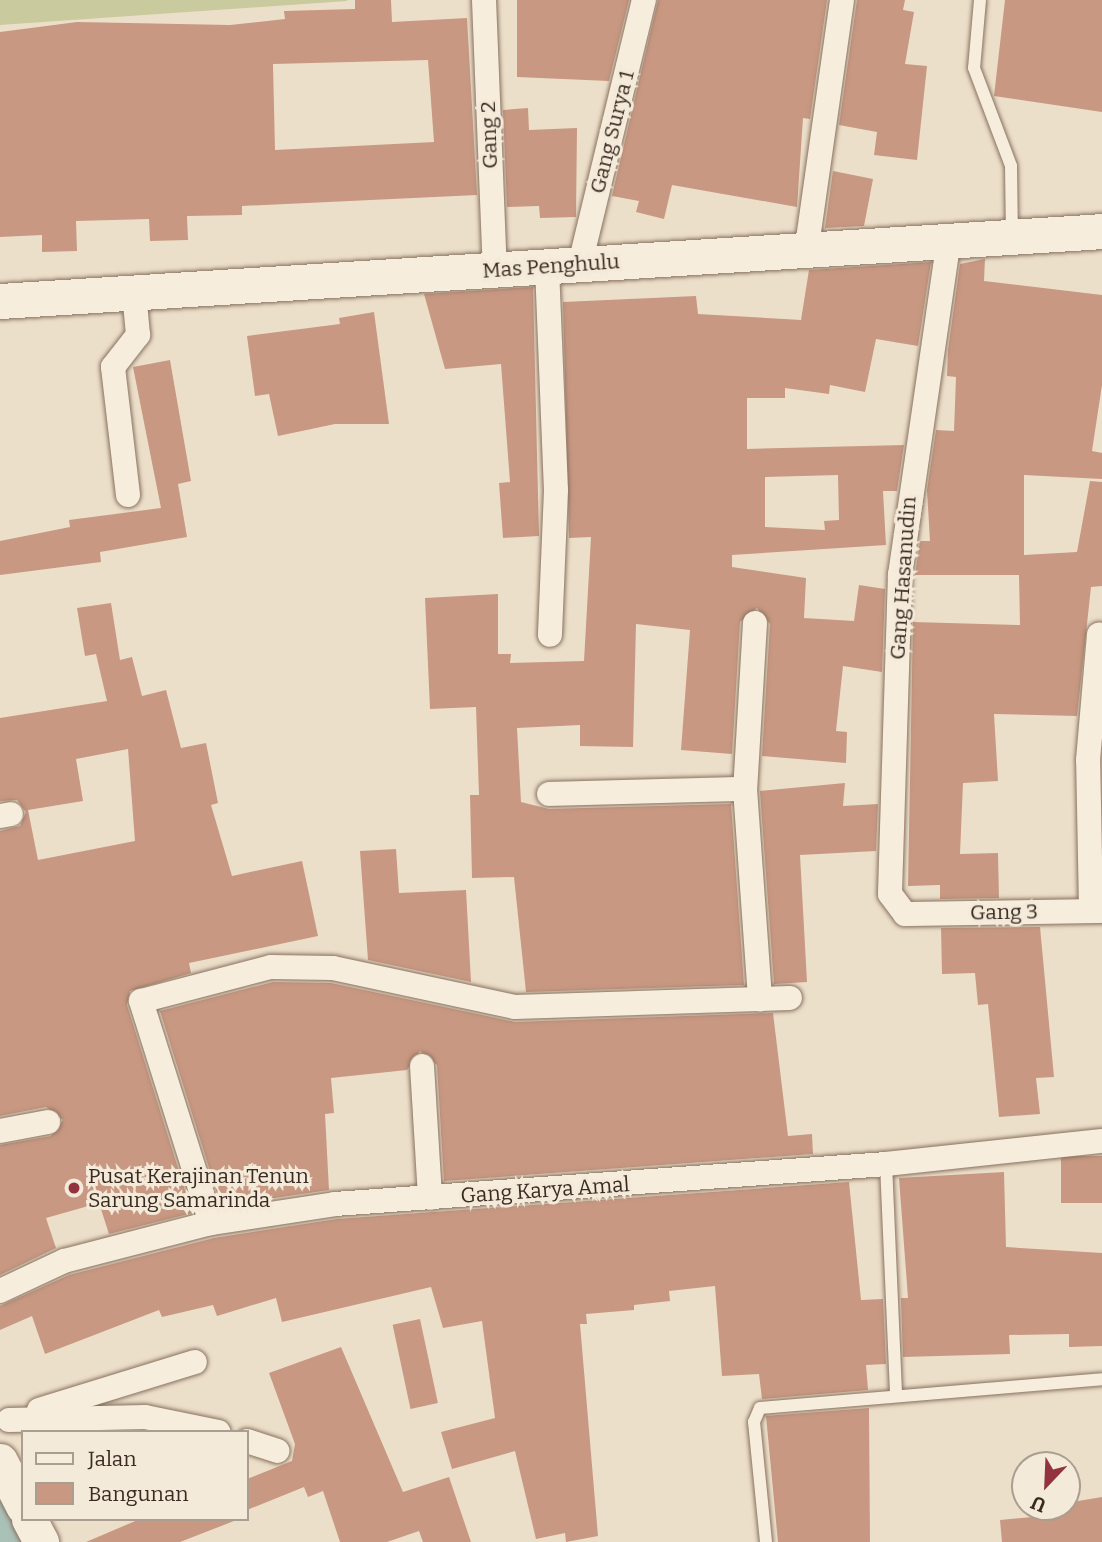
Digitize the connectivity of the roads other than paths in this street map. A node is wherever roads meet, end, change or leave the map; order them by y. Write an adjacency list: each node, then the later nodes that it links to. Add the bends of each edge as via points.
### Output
1 (484, 0): 10 (street, Gang 2)
2 (645, 0): 9 (street, Gang Surya 1)
3 (842, 0): 8 (street)
4 (980, 0): 6 (lane, via 974,68 1011,166)
5 (1102, 231): 6 (street, Mas Penghulu)
6 (1012, 236): 7 (street, Mas Penghulu)
7 (949, 239): 8 (street, Mas Penghulu); 20 (street, Gang Hasanudin, via 900,574 887,844 890,894)
8 (807, 246): 9 (street, Mas Penghulu)
9 (563, 265): 10 (street, Mas Penghulu); 16 (street, Gang Surya 1)
10 (495, 270): 12 (street, Mas Penghulu)
11 (0, 301): 12 (street, Mas Penghulu)
12 (136, 309): 13 (street, via 135,345 115,357 113,367)
13 (128, 495)
14 (755, 623): 17 (street)
15 (1098, 634): 19 (street, via 1088,761)
16 (550, 635)
17 (745, 789): 18 (street); 22 (street)
18 (549, 794)
19 (1097, 910): 20 (street, Gang 3)
20 (905, 914)
21 (790, 998): 22 (street)
22 (760, 999): 29 (street, via 515,1007 333,968 271,967 141,1001)
23 (422, 1066): 28 (street)
24 (48, 1122): 25 (street)
25 (0, 1131)
26 (1102, 1141): 27 (street, Gang Karya Amal)
27 (886, 1164): 28 (street, Gang Karya Amal); 33 (lane)
28 (430, 1198): 29 (street, Gang Karya Amal, via 335,1204)
29 (211, 1223): 30 (street, Gang Karya Amal, via 64,1261)
30 (0, 1291)
31 (195, 1362): 34 (street)
32 (1102, 1379): 33 (lane)
33 (896, 1396): 42 (lane, via 760,1408 754,1422)
34 (5, 1422): 35 (street, via 145,1417)
35 (208, 1430)
36 (248, 1441): 37 (street)
37 (277, 1451)
38 (0, 1461): 39 (street)
39 (21, 1502)
40 (31, 1521): 41 (street)
41 (41, 1542)
42 (765, 1542)

